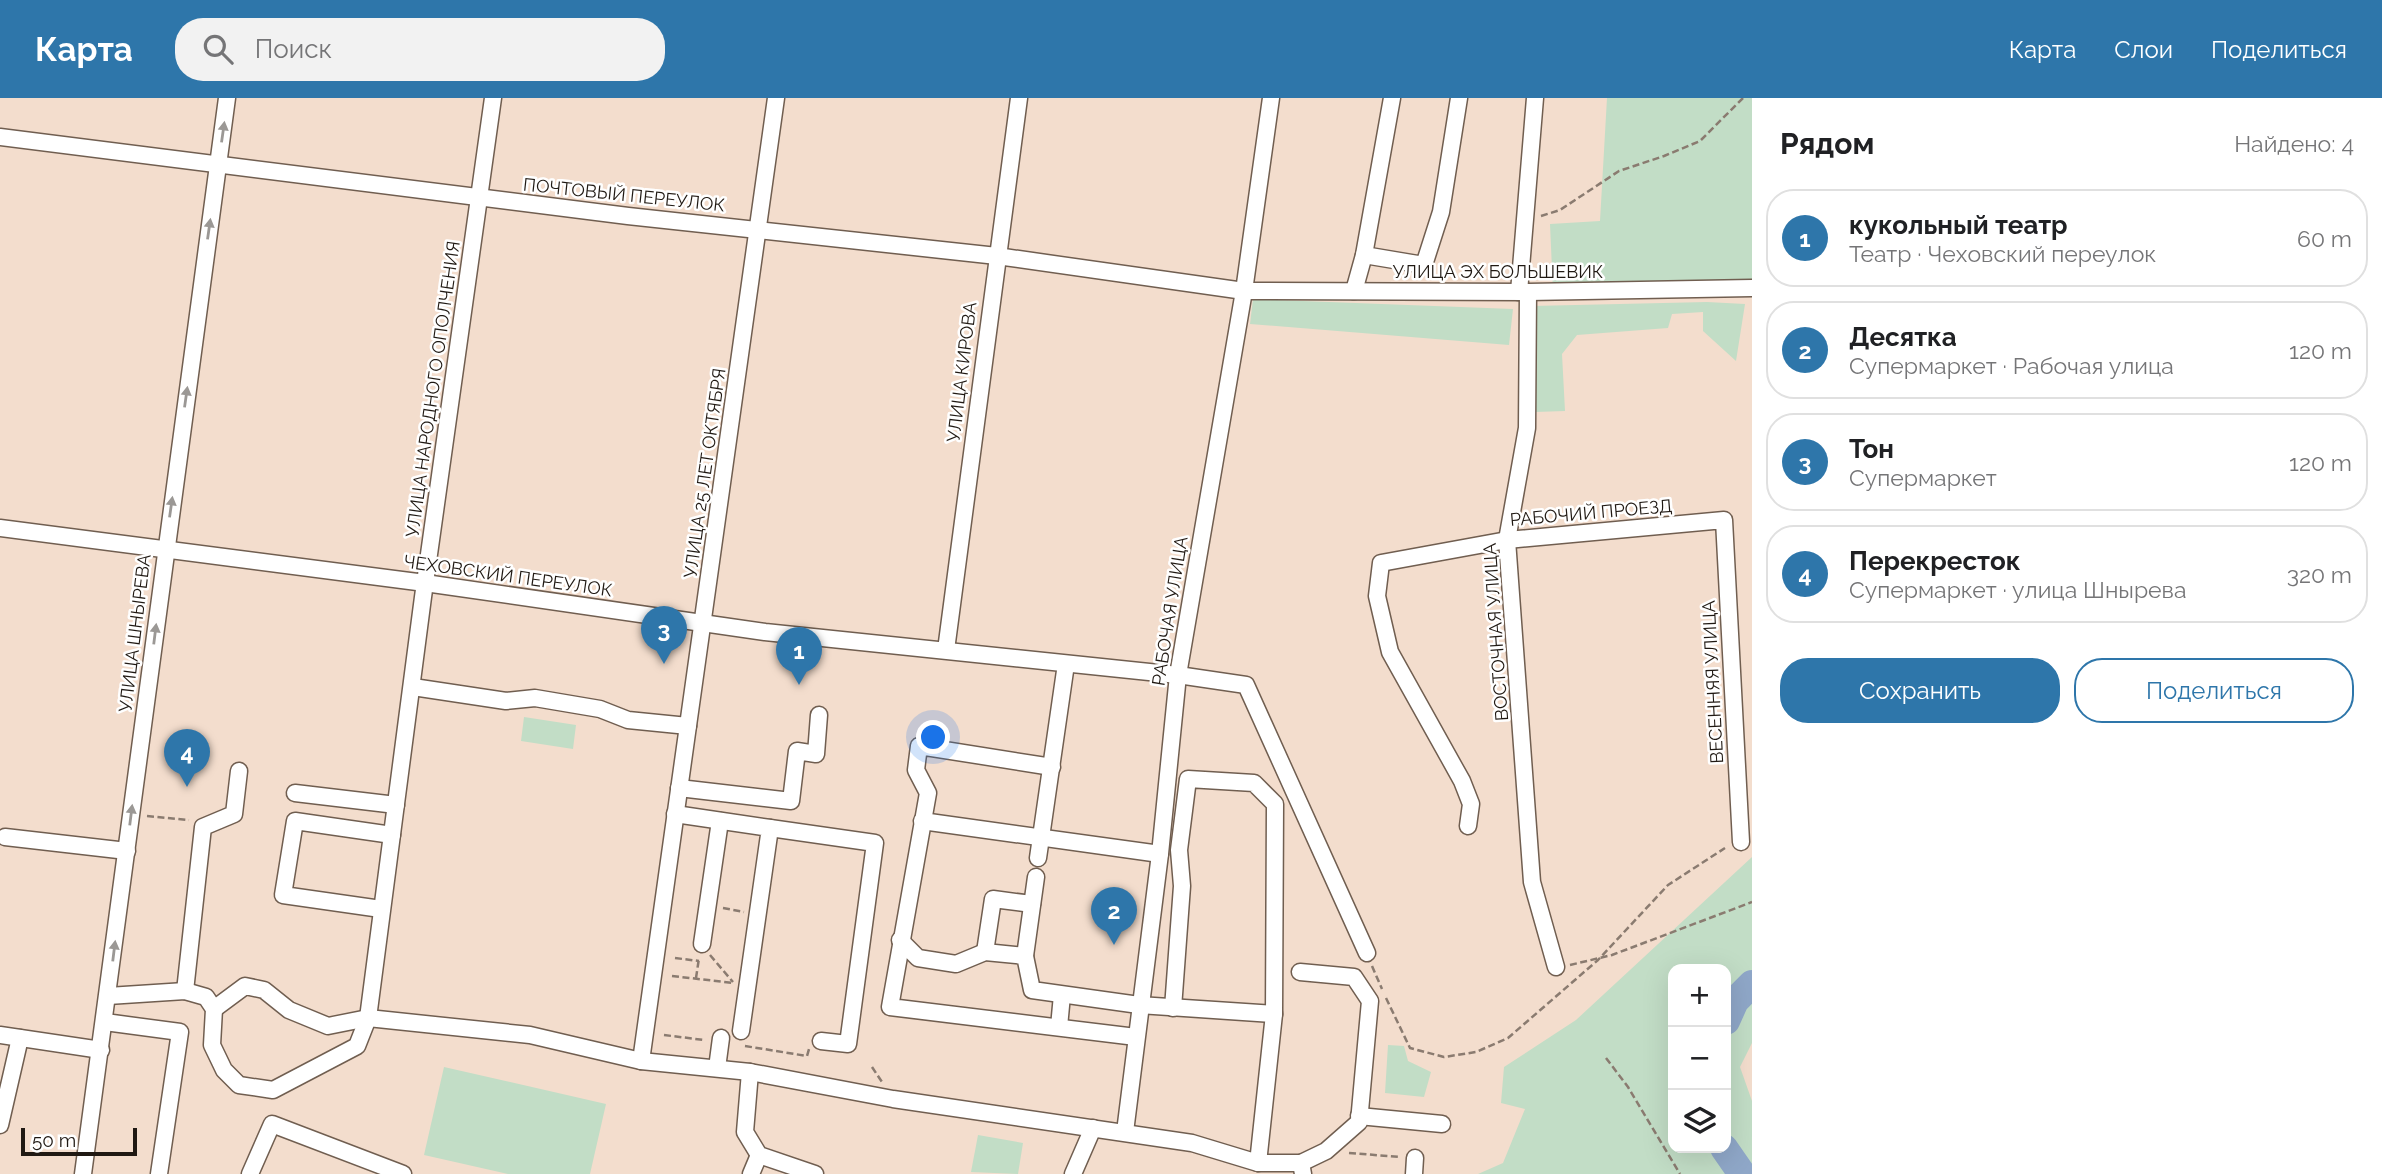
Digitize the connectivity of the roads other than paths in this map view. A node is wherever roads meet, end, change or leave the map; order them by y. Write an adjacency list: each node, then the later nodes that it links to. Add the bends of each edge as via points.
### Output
1 (227, 98): 10 (street, УЛИЦА ШНЫРЕВА, one-way to 1)
2 (493, 98): 11 (street, УЛИЦА НАРОДНОГО ОПОЛЧЕНИЯ)
3 (776, 98): 12 (street, УЛИЦА 25 ЛЕТ ОКТЯБРЯ)
4 (1018, 98): 14 (street, УЛИЦА КИРОВА)
5 (1271, 98): 16 (street, РАБОЧАЯ УЛИЦА)
6 (1392, 98): 13 (street)
7 (1459, 98): 13 (street, via 1441,212 1424,265)
8 (1535, 98): 18 (street, ВОСТОЧНАЯ УЛИЦА, via 1524,217)
9 (0, 137): 10 (street, ПОЧТОВЫЙ ПЕРЕУЛОК)
10 (218, 165): 11 (street, ПОЧТОВЫЙ ПЕРЕУЛОК); 22 (street, УЛИЦА ШНЫРЕВА, one-way to 10)
11 (480, 198): 12 (street, ПОЧТОВЫЙ ПЕРЕУЛОК); 23 (street, УЛИЦА НАРОДНОГО ОПОЛЧЕНИЯ)
12 (757, 229): 14 (street, ПОЧТОВЫЙ ПЕРЕУЛОК); 24 (street, УЛИЦА 25 ЛЕТ ОКТЯБРЯ)
13 (1364, 255): 17 (street)
14 (997, 256): 16 (street, ПОЧТОВЫЙ ПЕРЕУЛОК); 25 (street, УЛИЦА КИРОВА)
15 (1752, 288): 18 (street, УЛИЦА ЭХ БОЛЬШЕВИК)
16 (1244, 290): 17 (street, УЛИЦА ЭХ БОЛЬШЕВИК); 27 (street, РАБОЧАЯ УЛИЦА)
17 (1354, 291): 18 (street, УЛИЦА ЭХ БОЛЬШЕВИК)
18 (1524, 292): 21 (street, ВОСТОЧНАЯ УЛИЦА, via 1527,428)
19 (1724, 520): 21 (street, РАБОЧИЙ ПРОЕЗД); 44 (street, ВЕСЕННЯЯ УЛИЦА)
20 (0, 528): 22 (street, ЧЕХОВСКИЙ ПЕРЕУЛОК)
21 (1507, 540): 39 (street, РАБОЧИЙ ПРОЕЗД, via 1381,564 1377,596 1390,652 1462,780 1471,804); 56 (street, ВОСТОЧНАЯ УЛИЦА, via 1532,882)
22 (166, 550): 23 (street, ЧЕХОВСКИЙ ПЕРЕУЛОК); 45 (street, УЛИЦА ШНЫРЕВА, one-way to 22)
23 (425, 583): 24 (street, ЧЕХОВСКИЙ ПЕРЕУЛОК); 28 (street, УЛИЦА НАРОДНОГО ОПОЛЧЕНИЯ)
24 (704, 624): 25 (street, ЧЕХОВСКИЙ ПЕРЕУЛОК); 30 (street, УЛИЦА 25 ЛЕТ ОКТЯБРЯ)
25 (946, 650): 26 (street, ЧЕХОВСКИЙ ПЕРЕУЛОК)
26 (1066, 664): 27 (street, ЧЕХОВСКИЙ ПЕРЕУЛОК); 31 (street)
27 (1178, 675): 46 (street, РАБОЧАЯ УЛИЦА); 54 (street, ЧЕХОВСКИЙ ПЕРЕУЛОК, via 1246,685)
28 (413, 687): 30 (street, via 506,701 535,698 600,709 628,720); 35 (street, УЛИЦА НАРОДНОГО ОПОЛЧЕНИЯ)
29 (820, 715): 33 (street, via 816,754 797,751 791,802)
30 (688, 726): 33 (street, УЛИЦА 25 ЛЕТ ОКТЯБРЯ)
31 (1052, 767): 38 (street, via 919,746 916,770 928,793); 43 (street)
32 (239, 771): 58 (street, via 234,814 203,827)
33 (679, 788): 36 (street, УЛИЦА 25 ЛЕТ ОКТЯБРЯ)
34 (295, 793): 35 (street)
35 (396, 805): 41 (street, УЛИЦА НАРОДНОГО ОПОЛЧЕНИЯ)
36 (675, 814): 37 (street); 75 (street, УЛИЦА 25 ЛЕТ ОКТЯБРЯ)
37 (720, 821): 40 (street); 52 (street)
38 (922, 821): 43 (street); 51 (street)
39 (1468, 826)
40 (770, 828): 68 (street); 73 (street, via 875,843 848,1044)
41 (392, 835): 50 (street, УЛИЦА НАРОДНОГО ОПОЛЧЕНИЯ); 50 (street, via 295,821 283,895)
42 (5, 837): 45 (street)
43 (1041, 837): 46 (street); 47 (street)
44 (1741, 842)
45 (127, 851): 60 (street, УЛИЦА ШНЫРЕВА, one-way to 45)
46 (1160, 854): 61 (street, РАБОЧАЯ УЛИЦА)
47 (1038, 858)
48 (1036, 877): 49 (street)
49 (1032, 904): 53 (street, via 993,899); 55 (street)
50 (381, 909): 65 (street, УЛИЦА НАРОДНОГО ОПОЛЧЕНИЯ)
51 (900, 940): 53 (street, via 918,958 957,964); 67 (street, via 890,1007)
52 (702, 944)
53 (985, 952): 55 (street)
54 (1367, 953)
55 (1025, 956): 59 (street, via 1032,990)
56 (1556, 967)
57 (1300, 972): 78 (street, via 1353,977 1370,1001)
58 (185, 991): 60 (street); 63 (street, via 206,996)
59 (1062, 995): 61 (street); 67 (street)
60 (108, 996): 66 (street, УЛИЦА ШНЫРЕВА)
61 (1139, 1005): 62 (street); 70 (street, РАБОЧАЯ УЛИЦА)
62 (1173, 1008): 64 (street); 64 (street, via 1182,886 1179,850 1188,779 1254,783 1276,804)
63 (214, 1009): 65 (street, via 245,986 264,990 289,1010 328,1026); 65 (street, via 212,1045 224,1070 273,1090 357,1046)
64 (1274, 1014): 84 (street)
65 (368, 1018): 75 (street, via 530,1035)
66 (105, 1022): 74 (street, УЛИЦА ШНЫРЕВА); 87 (street, via 180,1032)
67 (1059, 1027): 70 (street)
68 (741, 1031)
69 (0, 1035): 71 (street)
70 (1136, 1037): 82 (street, РАБОЧАЯ УЛИЦА)
71 (20, 1038): 74 (street); 80 (street)
72 (721, 1038): 76 (street)
73 (821, 1041)
74 (101, 1049): 86 (street, УЛИЦА ШНЫРЕВА)
75 (640, 1061): 76 (street)
76 (717, 1068): 77 (street)
77 (750, 1072): 81 (street, via 893,1099); 83 (street, via 744,1132)
78 (1359, 1116): 79 (street); 85 (street, via 1359,1122)
79 (1442, 1124)
80 (0, 1125)
81 (1093, 1128): 82 (street); 92 (street)
82 (1125, 1132): 84 (street, via 1192,1143)
83 (759, 1155): 90 (street); 91 (street)
84 (1258, 1163): 85 (street)
85 (1302, 1169)
86 (83, 1174)
87 (159, 1174)
88 (250, 1174): 89 (street, via 272,1124)
89 (403, 1174)
90 (751, 1174)
91 (815, 1174)
92 (1073, 1174)

